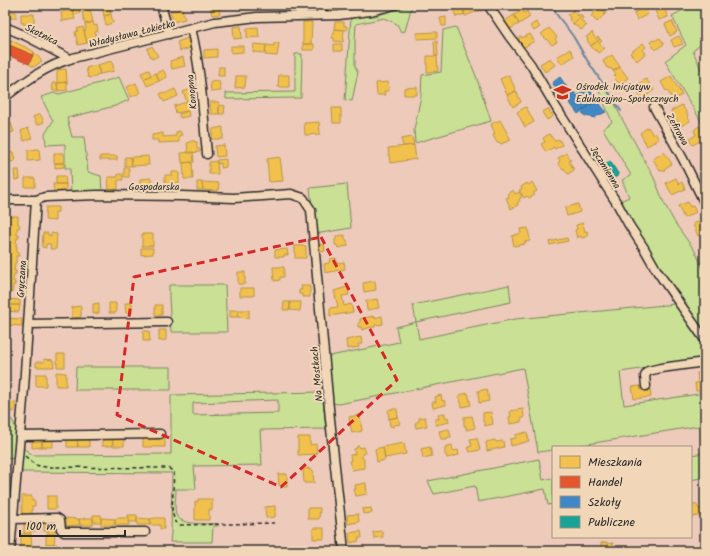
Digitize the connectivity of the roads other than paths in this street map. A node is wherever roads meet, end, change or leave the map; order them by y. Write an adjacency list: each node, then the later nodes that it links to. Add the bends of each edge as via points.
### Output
1 (161, 5): 8 (street)
2 (321, 5): 5 (street)
3 (394, 5): 5 (street, Władysława Łokietka, via 364,12)
4 (488, 5): 19 (street, Jęczmienna, via 531,65 656,271)
5 (321, 15): 7 (street, Władysława Łokietka, via 256,17)
6 (5, 27): 9 (street, Skotnica)
7 (191, 28): 8 (street, Władysława Łokietka); 12 (street, Konopna, via 198,65)
8 (169, 34): 9 (street, Władysława Łokietka)
9 (70, 59): 10 (street, Władysława Łokietka, via 30,78)
10 (5, 97)
11 (654, 107): 16 (street, Zefirowa)
12 (207, 154)
13 (303, 198): 15 (street, Gospodarska, via 291,194 234,198 97,195); 29 (street, Na Mostkach, via 311,210)
14 (5, 200): 15 (street, Gospodarska)
15 (36, 200): 18 (street, Gryczana)
16 (705, 204)
17 (167, 322): 18 (street)
18 (28, 324): 23 (street, Gryczana)
19 (705, 340)
20 (705, 362): 21 (street, via 648,370 645,376)
21 (646, 386)
22 (160, 434): 23 (street)
23 (20, 436): 25 (street, Gryczana)
24 (5, 498): 25 (street)
25 (14, 499): 26 (street, Gryczana)
26 (13, 519): 27 (street, via 57,518 64,532); 28 (street, Gryczana)
27 (145, 532)
28 (10, 551)
29 (344, 551)

